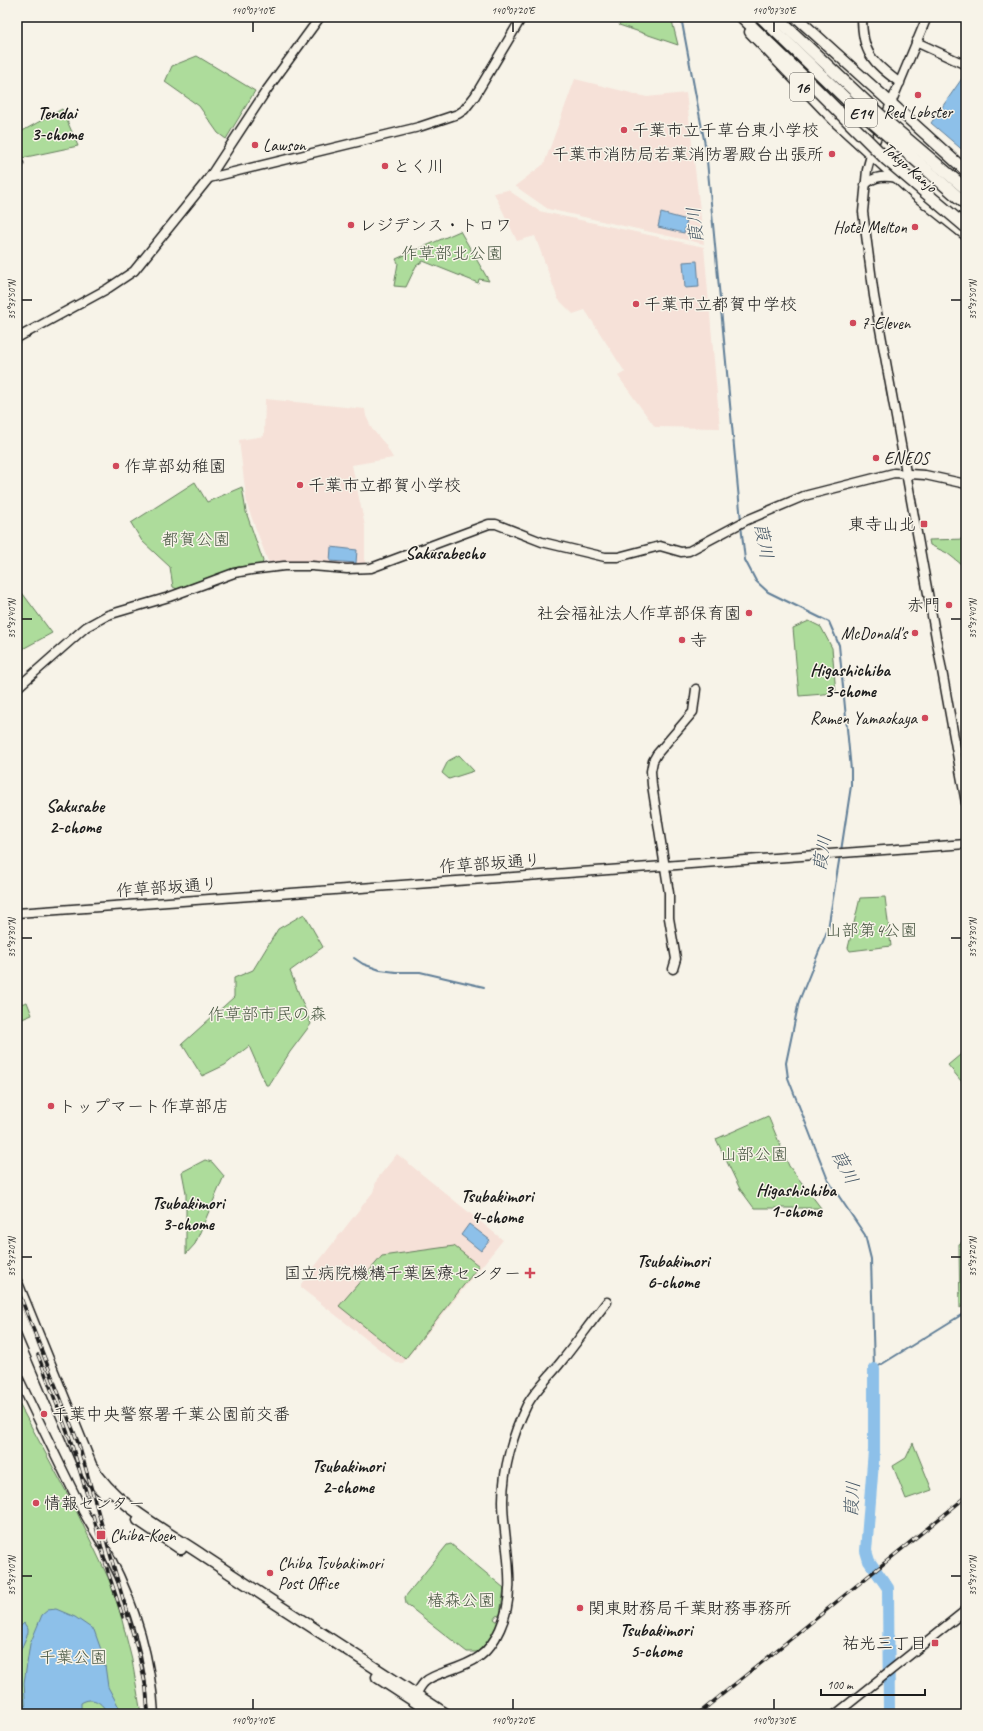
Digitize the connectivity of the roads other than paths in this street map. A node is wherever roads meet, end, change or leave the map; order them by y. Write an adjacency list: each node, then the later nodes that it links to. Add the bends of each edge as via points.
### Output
1 (320, 17): 16 (street, via 266,91)
2 (522, 17): 16 (street, via 475,96 458,114 419,127)
3 (737, 17): 14 (highway, Tokyo Kanjo / 16, via 801,86)
4 (742, 17): 21 (highway, bridge, via 878,151)
5 (761, 17): 20 (highway, E14, bridge, via 846,99)
6 (776, 17): 19 (highway, E14, bridge, via 893,127)
7 (796, 17): 13 (highway, Tokyo Kanjo)
8 (862, 17): 12 (street, via 862,38 869,55 878,66)
9 (927, 17): 10 (street)
10 (916, 42): 11 (street); 12 (street)
11 (966, 65)
12 (900, 83): 13 (street)
13 (890, 104): 14 (street); 15 (highway, Tokyo Kanjo)
14 (871, 154): 17 (highway, Tokyo Kanjo / 16); 18 (street)
15 (966, 172)
16 (209, 178): 22 (street, via 134,271 107,289)
17 (898, 178): 18 (street, via 876,177); 21 (highway, Tokyo Kanjo / 16)
18 (865, 185): 23 (street, via 863,212 869,262)
19 (966, 189)
20 (966, 204)
21 (965, 231)
22 (17, 338)
23 (906, 474): 24 (street, via 925,475); 25 (street, via 894,473 804,496 747,520 689,551 680,552 660,546 618,557 605,557 542,542 496,524 489,524 370,568 284,566 234,573 95,621); 27 (street)
24 (966, 484)
25 (17, 688)
26 (696, 689): 29 (street, via 693,712 657,754 651,771)
27 (966, 803)
28 (966, 844): 29 (street, 作草部坂通り)
29 (664, 866): 30 (street, 作草部坂通り); 31 (street, via 676,959)
30 (17, 913)
31 (673, 969)
32 (17, 1283): 37 (highway, via 91,1465 104,1484 116,1496 164,1530)
33 (607, 1302): 37 (street, via 533,1397 513,1443 504,1482 503,1499 510,1577 509,1595 500,1628 492,1644 482,1655 468,1664 425,1681)
34 (17, 1310): 37 (highway, via 84,1468 96,1486 160,1536)
35 (17, 1375): 38 (street, via 82,1509 110,1557 130,1603 146,1654)
36 (966, 1610): 41 (street)
37 (414, 1698): 39 (highway); 40 (highway)
38 (154, 1714)
39 (434, 1714)
40 (446, 1714)
41 (836, 1714)

